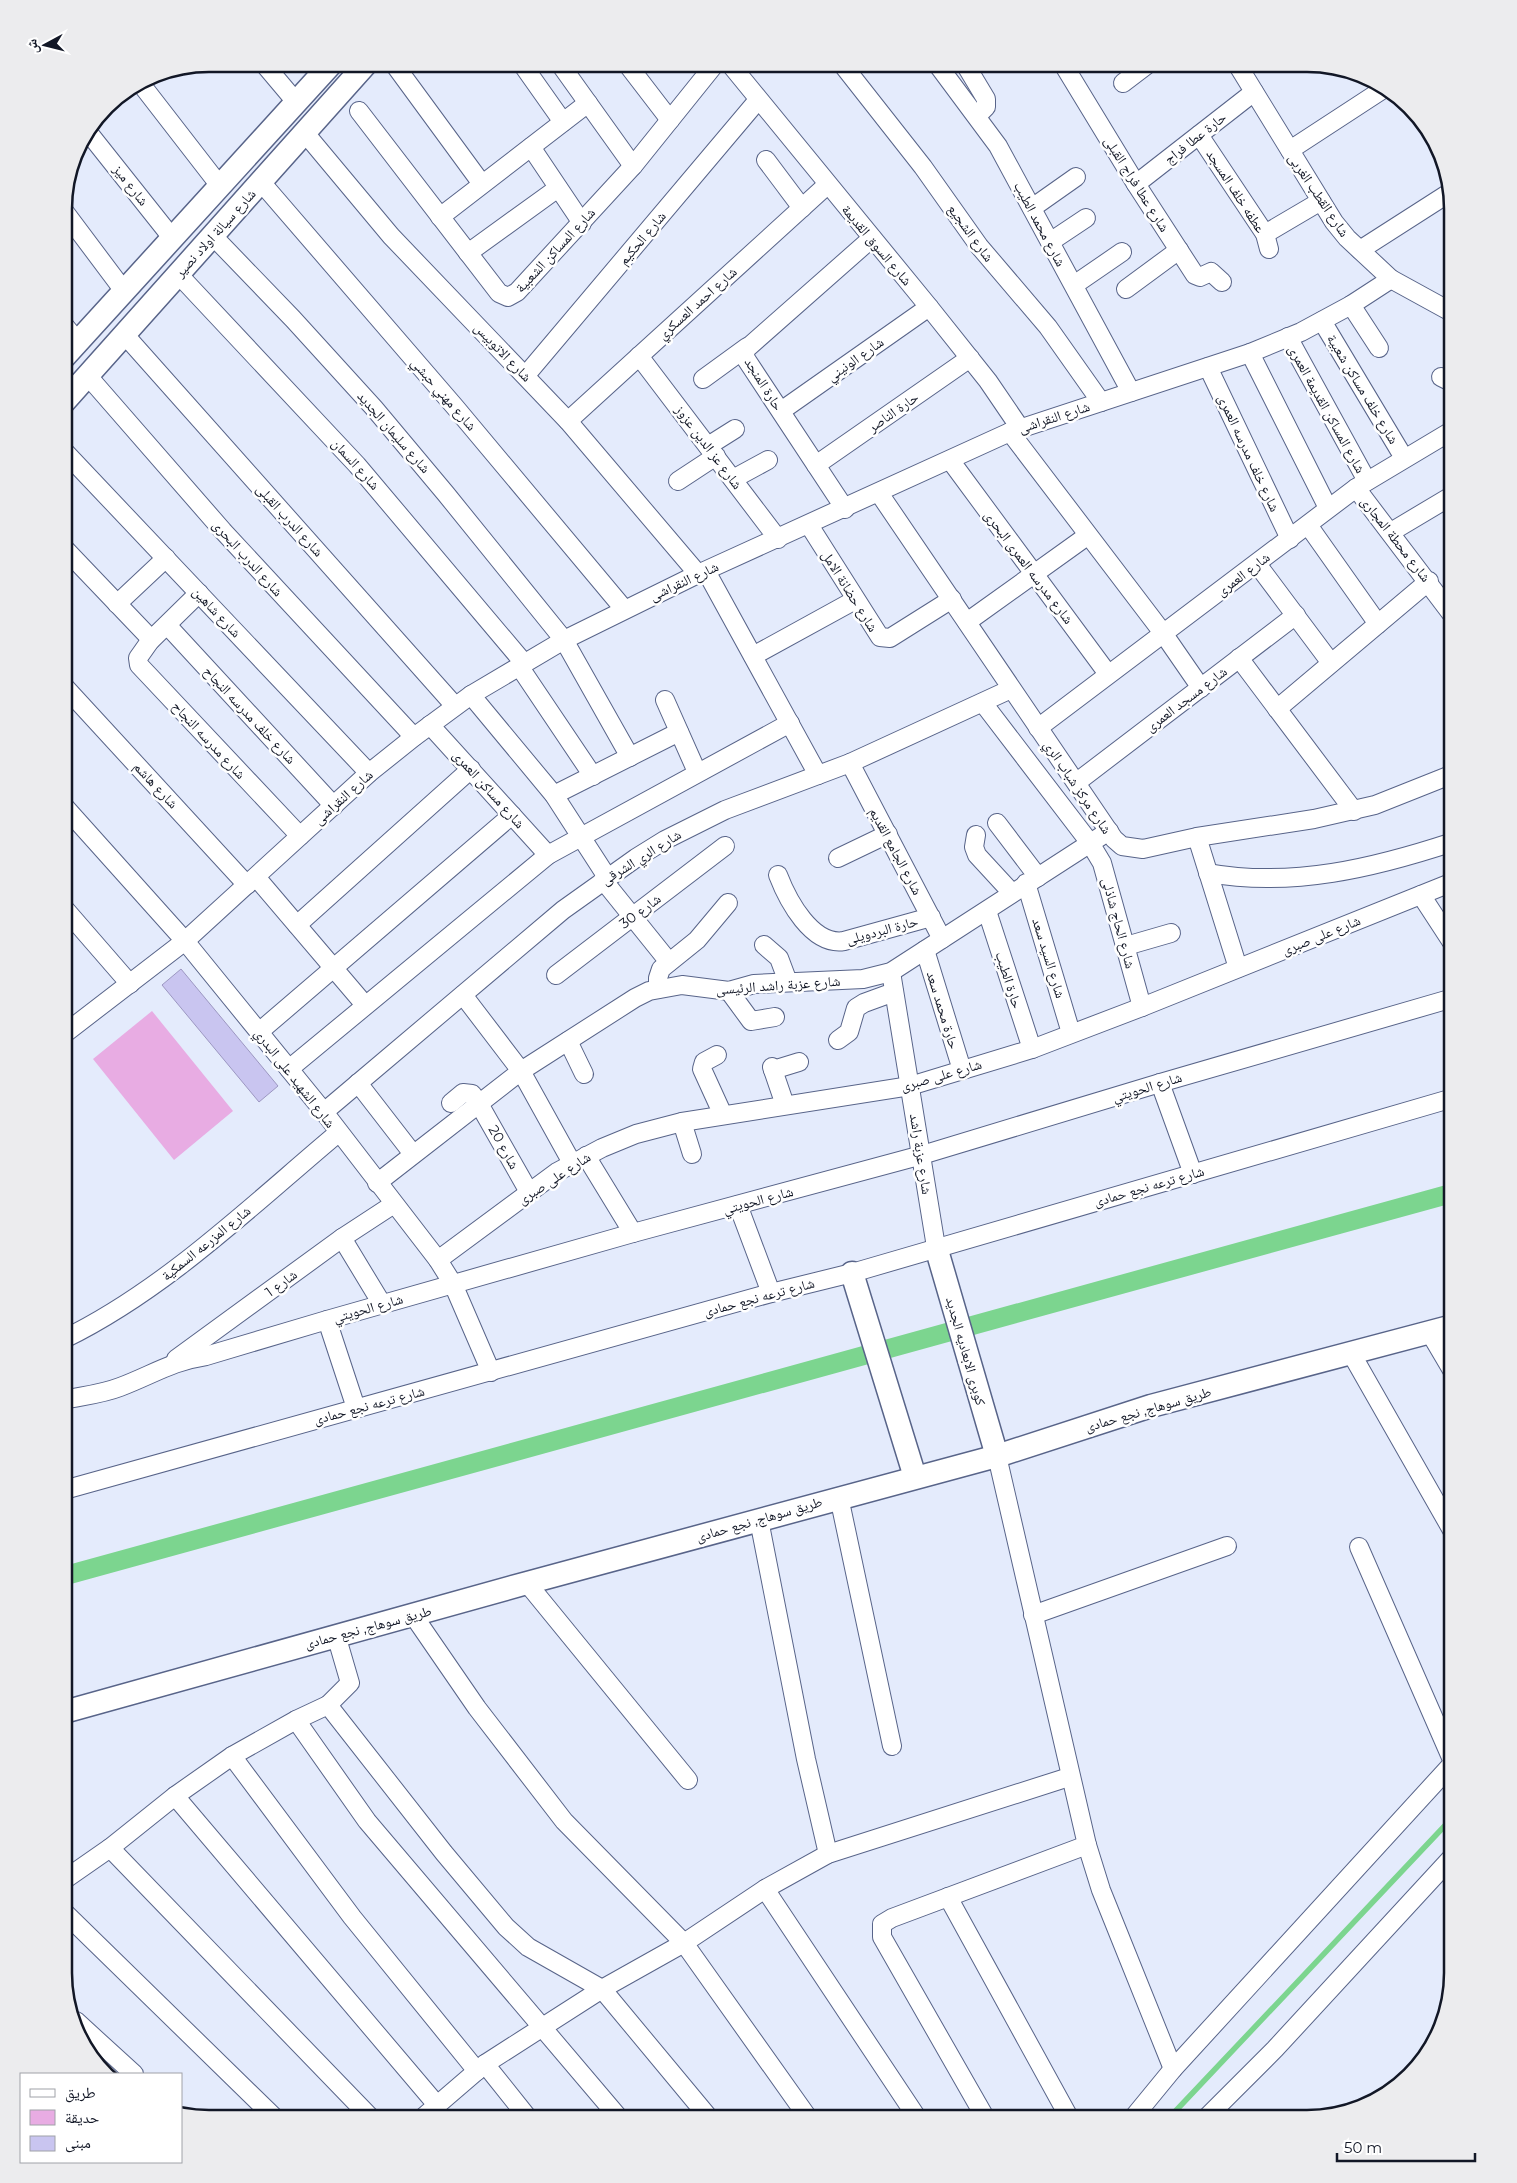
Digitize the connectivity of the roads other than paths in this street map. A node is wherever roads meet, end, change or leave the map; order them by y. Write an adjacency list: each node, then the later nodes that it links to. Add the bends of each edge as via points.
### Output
1 (272, 73): 21 (street)
2 (321, 73): 21 (main road, شارع سيالة اولاد نصير)
3 (358, 73): 27 (main road, شارع سيالة اولاد نصير)
4 (401, 73): 36 (street)
5 (528, 73): 26 (street)
6 (567, 73): 22 (street)
7 (634, 73): 25 (street)
8 (708, 73): 25 (street, شارع المساكن الشعبية)
9 (737, 73): 20 (street, شارع السوق القديمة)
10 (849, 73): 81 (street, شارع الشجيع, via 923,167 979,246 1048,326)
11 (944, 73): 24 (street, شارع محمد الطيب)
12 (971, 73): 24 (street, via 986,99 986,107)
13 (1068, 73): 37 (street, شارع عطا فراج القبلى)
14 (1136, 73): 16 (street)
15 (1242, 73): 18 (street, شارع القطب الغربى)
16 (1123, 83)
17 (144, 89): 39 (street)
18 (1254, 92): 28 (street, حارة عطا فراج); 31 (street, شارع القطب الغربى)
19 (1378, 92): 31 (street)
20 (758, 100): 38 (street, شارع السوق القديمة); 76 (street, شارع الحكيم)
21 (296, 102): 39 (main road, شارع سيالة اولاد نصير)
22 (588, 102): 26 (street); 33 (street)
23 (360, 111): 45 (street, شارع المساكن الشعبية)
24 (977, 116): 44 (street, شارع محمد الطيب, via 998,146)
25 (670, 120): 33 (street, شارع المساكن الشعبية)
26 (563, 122): 30 (street)
27 (305, 133): 35 (main road, شارع سيالة اولاد نصير); 76 (street, شارع الاتوبيس, via 391,236)
28 (1199, 135): 37 (street, حارة عطا فراج); 42 (street, عطفه خلف المسجد, via 1267,242)
29 (93, 138): 51 (street, شارع ميز)
30 (531, 147): 36 (street); 40 (street)
31 (1290, 150): 42 (street, شارع القطب الغربى)
32 (766, 160): 43 (street)
33 (634, 166): 48 (street, شارع المساكن الشعبية)
34 (1076, 177): 44 (street)
35 (261, 182): 49 (main road, شارع سيالة اولاد نصير); 117 (street, شارع مهني حبشي, via 499,458)
36 (482, 184): 45 (street)
37 (1136, 184): 53 (street, شارع عطا فراج القبلى)
38 (827, 185): 43 (street, شارع احمد العسكري); 50 (street, شارع السوق القديمة)
39 (220, 186): 51 (main road, شارع سيالة اولاد نصير)
40 (558, 188): 48 (street); 56 (street)
41 (1443, 197): 54 (street)
42 (1321, 201): 54 (street, شارع القطب الغربى, via 1342,233)
43 (802, 208): 73 (street, شارع احمد العسكري)
44 (1032, 208): 52 (street, شارع محمد الطيب)
45 (440, 217): 56 (street, شارع المساكن الشعبية)
46 (1086, 218): 52 (street)
47 (73, 223): 62 (street)
48 (582, 223): 56 (street, شارع المساكن الشعبية, via 508,297 499,292)
49 (212, 235): 57 (main road, شارع سيالة اولاد نصير); 123 (street, شارع سليمان الجديد, via 374,408)
50 (872, 238): 64 (street, شارع السوق القديمة); 70 (street, حارة المنجد)
51 (173, 239): 62 (main road, شارع سيالة اولاد نصير)
52 (1050, 242): 60 (street, شارع محمد الطيب)
53 (1179, 250): 59 (street, شارع عطا فراج القبلى, via 1198,277 1210,272); 61 (street)
54 (1360, 250): 58 (street, شارع القطب الغربى)
55 (1122, 252): 60 (street)
56 (468, 253)
57 (178, 274): 67 (main road, شارع سيالة اولاد نصير); 128 (street, شارع السمان, via 357,465)
58 (1391, 278): 63 (street, شارع النقراشى); 65 (street, شارع القطب الغربى)
59 (1222, 282)
60 (1074, 285): 80 (street, شارع محمد الطيب)
61 (1126, 288)
62 (124, 291): 69 (main road, شارع سيالة اولاد نصير)
63 (1351, 304): 66 (street, شارع النقراشى); 71 (street)
64 (929, 307): 74 (street, شارع السوق القديمة); 82 (street, شارع الونيني)
65 (1444, 308)
66 (1322, 320): 68 (street, شارع النقراشى); 88 (street, شارع خلف مساكن شعبية)
67 (124, 334): 77 (main road, شارع سيالة اولاد نصير); 136 (street, شارع الدرب القبلى)
68 (1288, 337): 72 (street, شارع النقراشى); 95 (street, شارع المساكن القديمة العمرى)
69 (73, 338)
70 (747, 347): 78 (street); 82 (street, حارة المنجد, via 744,351 746,359)
71 (1379, 348)
72 (1250, 353): 75 (street, شارع النقراشى); 98 (street)
73 (639, 356): 83 (street, شارع احمد العسكري); 87 (street, شارع عز الدين عزوز)
74 (970, 358): 85 (street, شارع السوق القديمة); 92 (street, حارة الناصر)
75 (1208, 367): 80 (street, شارع النقراشى); 105 (street, شارع خلف مدرسه العمرى)
76 (526, 375): 83 (street, شارع الاتوبيس)
77 (87, 376): 79 (main road, شارع سيالة اولاد نصير); 142 (street, شارع الدرب البحرى, via 223,531)
78 (703, 379)
79 (73, 392)
80 (1131, 392): 81 (street, شارع النقراشى)
81 (1101, 402): 85 (street, شارع النقراشى)
82 (781, 411): 92 (street, حارة المنجد)
83 (568, 420): 109 (street, شارع الاتوبيس)
84 (735, 429): 87 (street)
85 (1015, 430): 91 (street, شارع النقراشى); 103 (street, شارع السوق القديمة)
86 (1444, 435): 88 (street, شارع العمرى)
87 (712, 451): 93 (street, شارع عز الدين عزوز); 94 (street)
88 (1404, 458): 95 (street, شارع العمرى)
89 (73, 460): 107 (street, شارع شاهين)
90 (768, 460): 93 (street)
91 (950, 460): 96 (street, شارع النقراشى); 110 (street, شارع مدرسه العمرى البحرى)
92 (816, 465): 99 (street, حارة المنجد)
93 (733, 479): 104 (street, شارع عز الدين عزوز)
94 (678, 481)
95 (1361, 484): 98 (street, شارع العمرى); 102 (street, شارع محطة المجارى)
96 (879, 493): 99 (street, شارع النقراشى); 113 (street, شارع مركز شباب الري)
97 (1444, 500): 102 (street)
98 (1328, 508): 101 (street, شارع العمرى)
99 (845, 509): 100 (street, شارع النقراشى)
100 (809, 525): 104 (street, شارع النقراشى); 114 (street, شارع حضانة الامل)
101 (1308, 525): 105 (street, شارع العمرى); 121 (street)
102 (1390, 532): 111 (street, شارع محطة المجارى)
103 (1087, 536): 110 (street); 122 (street, شارع السوق القديمة)
104 (778, 539): 109 (street, شارع النقراشى)
105 (1290, 539): 108 (street, شارع العمرى)
106 (73, 557): 115 (street)
107 (166, 558): 112 (street, شارع شاهين); 115 (street)
108 (1257, 564): 118 (street); 122 (street, شارع العمرى)
109 (702, 572): 117 (street, شارع النقراشى); 125 (street, شارع الاتوبيس)
110 (1034, 574): 119 (street); 129 (street, شارع مدرسه العمرى البحرى)
111 (1428, 582): 116 (street, شارع محطة المجارى); 121 (street)
112 (199, 593): 120 (street); 147 (street, شارع شاهين)
113 (952, 599): 114 (street, شارع حضانة الامل, via 885,639 876,634); 119 (street, شارع مركز شباب الري)
114 (855, 600): 125 (street)
115 (117, 604): 124 (street)
116 (1444, 604)
117 (624, 609): 123 (street, شارع النقراشى)
118 (1296, 616): 126 (street, شارع مسجد العمرى); 127 (street)
119 (967, 622): 131 (street, شارع مركز شباب الري)
120 (167, 624): 124 (street); 153 (street, شارع خلف مدرسه النجاح)
121 (1378, 624): 127 (street)
122 (1163, 633): 129 (street, شارع العمرى); 130 (street, شارع السوق القديمة)
123 (564, 640): 128 (street, شارع النقراشى); 143 (street, شارع سليمان الجديد)
124 (150, 641): 161 (street, شارع مدرسه النجاح, via 138,658 141,668)
125 (753, 656): 138 (street, شارع الاتوبيس)
126 (1240, 658): 130 (street, شارع مسجد العمرى); 137 (street)
127 (1331, 663): 137 (street)
128 (522, 664): 133 (street, شارع النقراشى); 149 (street, شارع السمان)
129 (1108, 674): 140 (street, شارع العمرى)
130 (1201, 688): 151 (street, شارع مسجد العمرى)
131 (1011, 689): 135 (street, شارع الري الشرقى); 140 (street, شارع مركز شباب الري)
132 (73, 695): 172 (street, شارع هاشم)
133 (471, 696): 136 (street, شارع النقراشى); 152 (street)
134 (665, 700): 141 (street)
135 (983, 702): 144 (street, شارع الري الشرقى); 164 (street, شارع الحاج شاذلى)
136 (455, 706): 139 (street, شارع النقراشى)
137 (1277, 709): 154 (street)
138 (790, 723): 146 (street); 148 (street, شارع الاتوبيس)
139 (430, 724): 142 (street, شارع النقراشى); 145 (street, شارع مساكن العمرى)
140 (1038, 728): 151 (street, شارع مركز شباب الري)
141 (679, 732): 143 (street); 146 (street)
142 (414, 737): 147 (street, شارع النقراشى)
143 (630, 757): 149 (street)
144 (850, 763): 148 (street, شارع الري الشرقى); 159 (street, شارع الجامع القديم)
145 (471, 770): 155 (street, شارع مساكن العمرى); 181 (street)
146 (697, 772): 162 (street)
147 (369, 773): 153 (street, شارع النقراشى)
148 (818, 775): 171 (street, شارع الري الشرقى, via 694,824)
149 (593, 776): 152 (street)
150 (1444, 778): 154 (street, شارع مركز شباب الري, via 1408,794)
151 (1076, 782): 158 (street, شارع مركز شباب الري)
152 (554, 795): 162 (street)
153 (334, 806): 161 (street, شارع النقراشى)
154 (1354, 811): 163 (street, شارع مركز شباب الري)
155 (512, 815): 167 (street, شارع مساكن العمرى); 190 (street)
156 (73, 816): 185 (street, شارع الشهيد على البدري)
157 (997, 824): 173 (street)
158 (1109, 831): 163 (street, شارع مركز شباب الري, via 1122,846 1132,849); 164 (street, شارع عزبة راشد الرئيسى)
159 (888, 834): 168 (street); 179 (street, شارع الجامع القديم)
160 (976, 835): 173 (street, via 974,847 977,855)
161 (300, 836): 172 (street, شارع النقراشى)
162 (582, 836): 167 (street); 171 (street)
163 (1197, 837): 169 (street)
164 (1090, 843): 173 (street, شارع عزبة راشد الرئيسى); 187 (street, شارع الحاج شاذلى, via 1107,876)
165 (1444, 845): 169 (street, via 1320,876 1261,879)
166 (725, 846): 178 (street, شارع 30)
167 (548, 854): 201 (street)
168 (838, 858)
169 (1208, 873): 191 (street)
170 (778, 875): 179 (street, حارة البردويلى, via 797,912 822,938 831,941)
171 (605, 879): 178 (street); 199 (street, شارع الري الشرقى)
172 (252, 881): 181 (street, شارع هاشم); 185 (street, شارع النقراشى)
173 (1025, 885): 177 (street, شارع عزبة راشد الرئيسى); 206 (street, شارع السيد سعد)
174 (1444, 886): 175 (street, شارع على صبرى)
175 (1421, 895): 182 (street); 191 (street, شارع على صبرى)
176 (728, 903): 189 (street, via 697,940)
177 (987, 911): 184 (street, شارع عزبة راشد الرئيسى); 209 (street, حارة الطيب)
178 (632, 917): 189 (street); 193 (street, شارع 30)
179 (931, 917): 184 (street, شارع الجامع القديم)
180 (73, 918): 195 (street)
181 (296, 925): 190 (street, شارع هاشم)
182 (1444, 930)
183 (1171, 933): 187 (street)
184 (942, 939): 188 (street, شارع عزبة راشد الرئيسى)
185 (185, 941): 195 (street, شارع النقراشى); 205 (street, شارع الشهيد على البدري)
186 (764, 945): 194 (street, via 779,958)
187 (1126, 946): 202 (street, شارع الحاج شاذلى)
188 (924, 950): 192 (street, شارع عزبة راشد الرئيسى); 213 (street, حارة محمد سعد)
189 (669, 962): 196 (street, via 659,973)
190 (334, 968): 201 (street, شارع هاشم); 205 (street)
191 (1238, 968): 202 (street, شارع على صبرى)
192 (891, 972): 194 (street, شارع عزبة راشد الرئيسى, via 863,979); 198 (street, شارع عزبة راشد)
193 (556, 975)
194 (788, 982): 197 (street, شارع عزبة راشد الرئيسى, via 754,984)
195 (130, 984): 204 (street, شارع النقراشى)
196 (658, 989): 197 (street, شارع عزبة راشد الرئيسى, via 682,985); 208 (street, شارع عزبة راشد الرئيسى, via 634,998)
197 (729, 991): 203 (street, via 751,1021)
198 (894, 992): 207 (street, via 856,1008 849,1032); 218 (street, شارع عزبة راشد)
199 (463, 994): 214 (street); 217 (street, شارع الري الشرقى)
200 (1444, 1001): 216 (street, شارع الحويتي)
201 (365, 1006): 212 (street)
202 (1142, 1007): 206 (street, شارع على صبرى)
203 (775, 1017)
204 (73, 1028)
205 (259, 1032): 212 (street, شارع الشهيد على البدري)
206 (1071, 1034): 209 (street, شارع على صبرى)
207 (838, 1040)
208 (568, 1041): 214 (street, شارع عزبة راشد الرئيسى); 215 (street)
209 (1032, 1048): 213 (street, شارع على صبرى)
210 (717, 1055): 224 (street, via 704,1062 702,1069)
211 (799, 1062): 222 (street, via 772,1068)
212 (289, 1069): 223 (street, شارع الشهيد على البدري)
213 (962, 1070): 218 (street, شارع على صبرى)
214 (521, 1072): 220 (street, شارع عزبة راشد الرئيسى); 230 (street)
215 (584, 1074)
216 (1160, 1082): 229 (street, شارع الحويتي); 231 (street)
217 (358, 1084): 223 (street, شارع الري الشرقى); 227 (street)
218 (910, 1086): 222 (street, شارع على صبرى); 229 (street, شارع عزبة راشد)
219 (1444, 1101): 231 (street, شارع ترعه نجع حمادى)
220 (478, 1102): 221 (street, via 463,1093); 227 (street, شارع عزبة راشد الرئيسى); 233 (street, شارع 20)
221 (451, 1103)
222 (785, 1105): 224 (street, شارع على صبرى)
223 (324, 1112): 226 (street, شارع الشهيد على البدري)
224 (723, 1115): 225 (street, شارع على صبرى)
225 (682, 1122): 228 (street); 230 (street, شارع على صبرى, via 636,1134)
226 (338, 1133): 232 (street, شارع الشهيد على البدري); 247 (street, شارع المزرعه السمكية, via 171,1272 113,1313)
227 (413, 1154): 232 (street, شارع عزبة راشد الرئيسى)
228 (692, 1154)
229 (922, 1155): 235 (street, شارع الحويتي); 238 (street, شارع عزبة راشد)
230 (579, 1160): 233 (street, شارع على صبرى); 236 (street)
231 (1193, 1174): 238 (street, شارع ترعه نجع حمادى)
232 (377, 1182): 234 (street, شارع الشهيد على البدري)
233 (529, 1192): 239 (street, شارع على صبرى)
234 (394, 1204): 237 (street, شارع 1); 239 (street, شارع الشهيد على البدري)
235 (738, 1205): 236 (street, شارع الحويتي); 242 (street)
236 (633, 1234): 241 (street, شارع الحويتي)
237 (342, 1238): 243 (street); 250 (street, شارع 1)
238 (936, 1247): 240 (street, شارع ترعه نجع حمادى); 254 (main road, كوبرى الابعاديه الجديد)
239 (438, 1260): 241 (street, شارع الشهيد على البدري)
240 (852, 1273): 242 (street, شارع ترعه نجع حمادى); 255 (main road)
241 (453, 1284): 243 (street, شارع الحويتي); 251 (street, شارع الشهيد على البدري)
242 (771, 1293): 251 (street, شارع ترعه نجع حمادى)
243 (382, 1304): 244 (street, شارع الحويتي)
244 (327, 1320): 250 (street, شارع الحويتي); 253 (street)
245 (1444, 1328): 246 (main road, طريق سوهاج, نجع حمادى)
246 (1430, 1332): 248 (main road, طريق سوهاج, نجع حمادى); 249 (street)
247 (72, 1335)
248 (1351, 1353): 254 (main road, طريق سوهاج, نجع حمادى, via 1151,1406); 258 (street)
249 (1444, 1356)
250 (170, 1364): 252 (street, شارع الحويتي, via 118,1388)
251 (491, 1372): 253 (street, شارع ترعه نجع حمادى)
252 (72, 1398)
253 (356, 1408): 256 (street, شارع ترعه نجع حمادى)
254 (997, 1456): 255 (main road, طريق سوهاج, نجع حمادى); 264 (street)
255 (915, 1477): 257 (main road, طريق سوهاج, نجع حمادى)
256 (72, 1488)
257 (839, 1497): 259 (main road, طريق سوهاج, نجع حمادى); 270 (street)
258 (1444, 1516)
259 (759, 1520): 262 (main road, طريق سوهاج, نجع حمادى); 278 (street, via 806,1760)
260 (1227, 1546): 264 (street)
261 (1359, 1547): 269 (street)
262 (527, 1583): 263 (main road, طريق سوهاج, نجع حمادى); 274 (street)
263 (414, 1614): 265 (main road, طريق سوهاج, نجع حمادى); 284 (street, via 476,1708 564,1821)
264 (1033, 1615): 273 (street)
265 (336, 1635): 266 (street, via 350,1683); 267 (main road, طريق سوهاج, نجع حمادى)
266 (328, 1705): 268 (street); 285 (street, via 506,1927 528,1947)
267 (72, 1710)
268 (296, 1720): 271 (street); 286 (street, via 367,1821)
269 (1444, 1741)
270 (892, 1746)
271 (232, 1756): 275 (street); 288 (street, via 352,1917)
272 (1444, 1772): 289 (street)
273 (1069, 1777): 276 (street); 278 (street)
274 (688, 1780)
275 (175, 1796): 277 (street); 291 (street)
276 (1087, 1845): 282 (street); 289 (street, via 1101,1890)
277 (110, 1848): 280 (street); 293 (street)
278 (828, 1854): 281 (street)
279 (1444, 1866): 303 (street, via 1275,2050)
280 (72, 1874)
281 (765, 1889): 284 (street); 299 (street)
282 (948, 1897): 300 (street, via 884,1921 882,1937); 301 (street)
283 (72, 1920): 292 (street)
284 (684, 1943): 285 (street); 298 (street)
285 (602, 1989): 286 (street); 297 (street)
286 (543, 2027): 288 (street); 296 (street)
287 (84, 2029): 290 (street)
288 (481, 2067): 291 (street); 295 (street)
289 (1173, 2069): 302 (street)
290 (133, 2073)
291 (437, 2104): 294 (street)
292 (267, 2110)
293 (363, 2110)
294 (431, 2110)
295 (522, 2110)
296 (612, 2110)
297 (703, 2110)
298 (803, 2110)
299 (912, 2110)
300 (981, 2110)
301 (1065, 2110)
302 (1139, 2110)
303 (1214, 2110)

